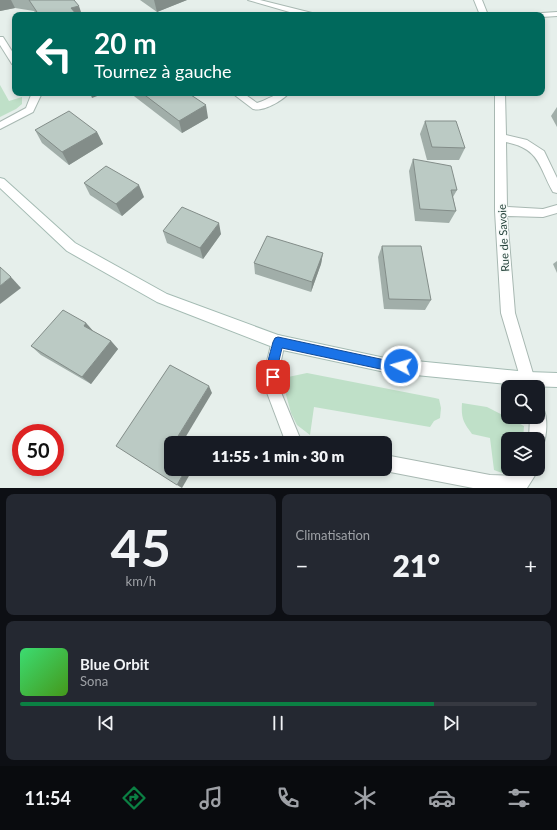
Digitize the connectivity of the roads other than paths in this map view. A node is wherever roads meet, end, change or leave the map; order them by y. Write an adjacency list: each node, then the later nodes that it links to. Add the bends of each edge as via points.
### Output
1 (252, 0): 3 (street)
2 (478, 0): 4 (street)
3 (298, 12)
4 (483, 12)
5 (557, 14): 6 (street)
6 (545, 15)
7 (0, 39): 8 (street)
8 (12, 57)
9 (36, 96): 13 (street, via 30,110)
10 (241, 96): 11 (street, via 256,107)
11 (279, 96)
12 (500, 96): 14 (street, Rue de Savoie)
13 (0, 126)
14 (501, 137): 16 (street, via 522,142 540,154); 18 (street, Rue de Savoie)
15 (0, 182): 19 (street, via 71,247 162,298)
16 (557, 189)
17 (557, 209): 18 (street, via 543,213)
18 (501, 211): 21 (street, Rue de Savoie, via 508,313)
19 (278, 342): 20 (street, via 385,365); 24 (street, via 273,365 273,390)
20 (505, 380)
21 (528, 380)
22 (557, 380): 23 (street)
23 (545, 381)
24 (291, 436)
25 (392, 464): 26 (street, via 490,484 520,484)
26 (526, 476)

